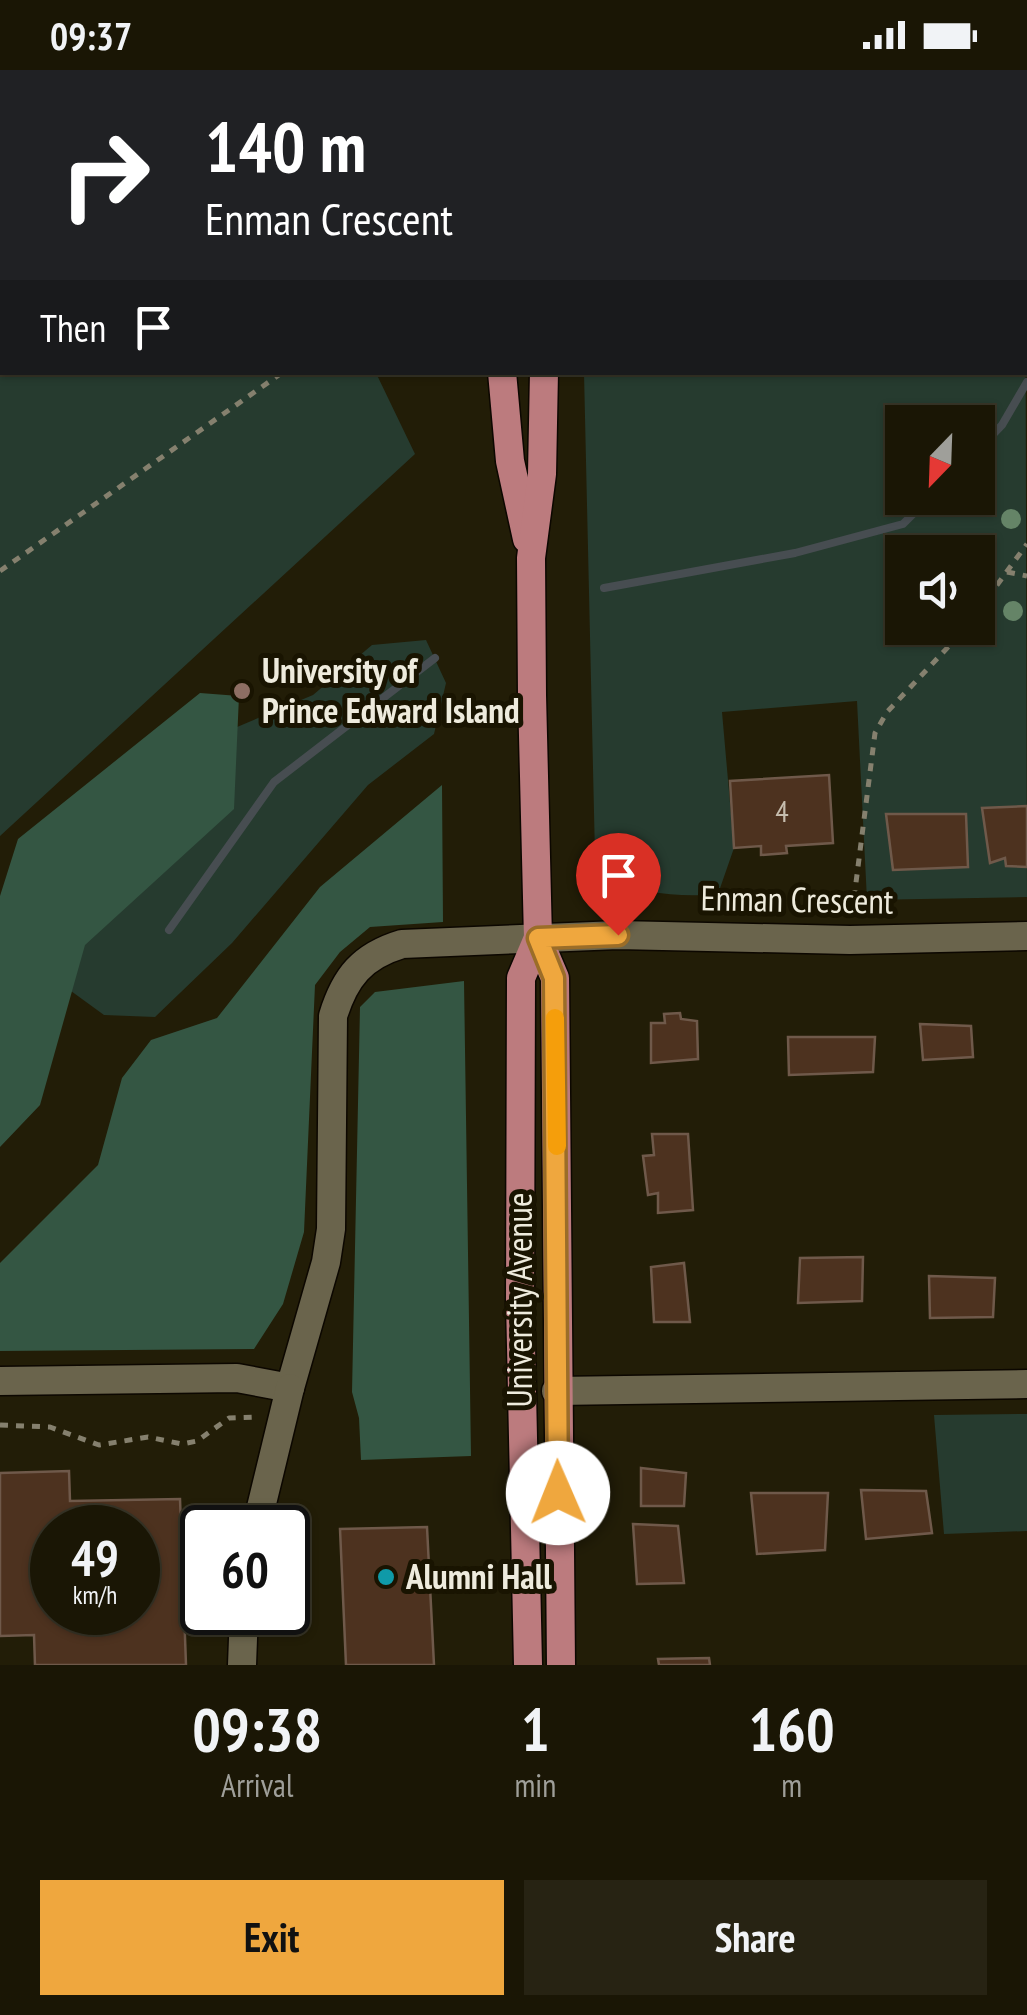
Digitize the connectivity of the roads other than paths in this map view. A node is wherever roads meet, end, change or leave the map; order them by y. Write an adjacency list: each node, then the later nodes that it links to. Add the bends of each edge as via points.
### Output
1 (502, 375): 3 (main road, University Avenue, via 510,461)
2 (544, 375): 3 (main road, University Avenue)
3 (532, 558): 5 (main road, University Avenue)
4 (1027, 936): 5 (street, Enman Crescent)
5 (538, 938): 8 (street, Enman Crescent, via 402,944 356,967 341,989 329,1043 331,1229); 9 (main road, University Avenue, via 554,978); 13 (main road, University Avenue, via 521,978)
6 (0, 1382): 8 (street, via 238,1378)
7 (1027, 1384): 9 (street)
8 (290, 1388): 10 (street, Enman Crescent)
9 (556, 1391): 14 (main road, University Avenue)
10 (262, 1505)
11 (243, 1635): 12 (street)
12 (242, 1665)
13 (528, 1665)
14 (561, 1665)

